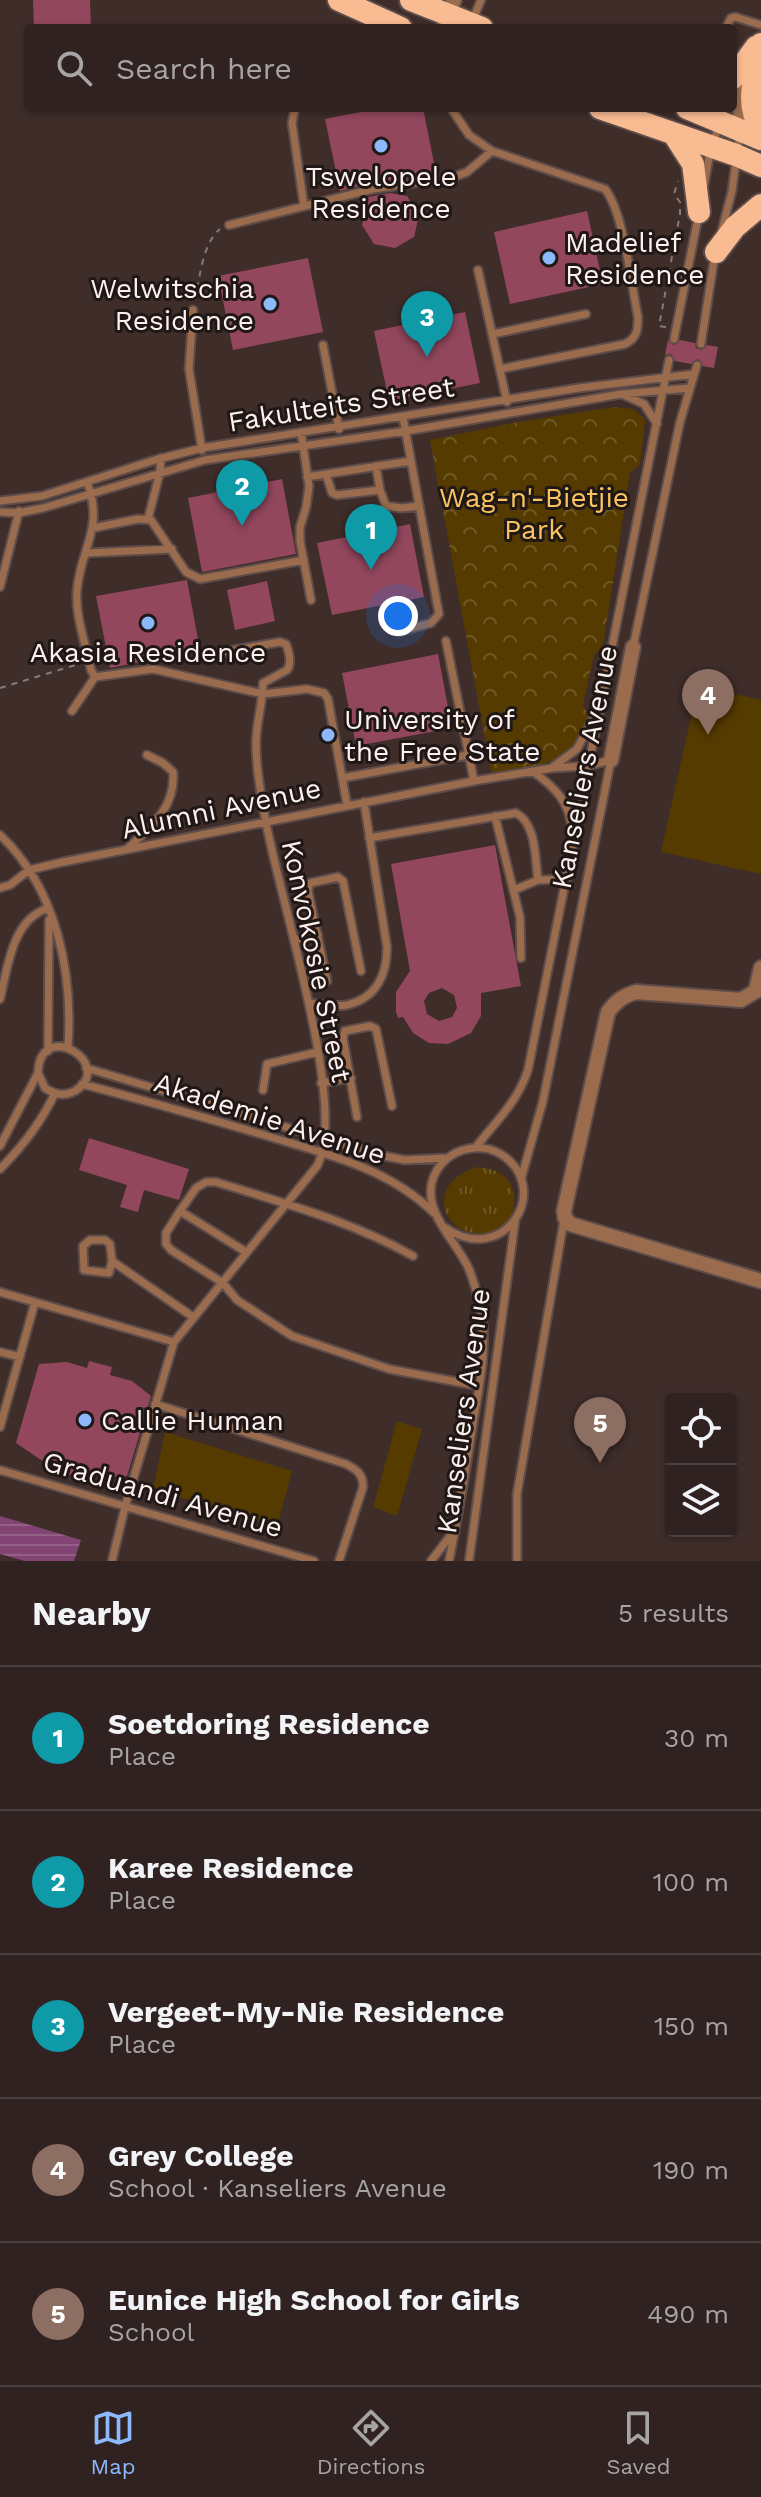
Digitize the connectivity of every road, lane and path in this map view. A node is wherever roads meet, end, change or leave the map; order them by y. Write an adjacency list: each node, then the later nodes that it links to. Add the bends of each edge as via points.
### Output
1 (339, 0): 5 (highway)
2 (411, 0): 4 (highway)
3 (481, 0): 7 (lane)
4 (449, 14): 6 (highway)
5 (392, 24)
6 (472, 24)
7 (476, 24)
8 (728, 24): 9 (lane, via 735,17)
9 (760, 37): 10 (highway); 16 (highway, via 753,113)
10 (737, 82)
11 (737, 97): 16 (street)
12 (294, 112): 24 (lane)
13 (454, 112): 19 (lane, via 469,135)
14 (611, 112): 17 (highway)
15 (700, 112): 16 (highway)
16 (742, 125): 18 (lane); 20 (lane)
17 (675, 136): 18 (highway); 21 (highway)
18 (711, 147): 20 (highway); 25 (lane)
19 (492, 151): 24 (lane, via 454,177); 38 (lane, via 605,189 613,199 638,317 638,332 625,344)
20 (736, 155): 22 (highway); 27 (lane)
21 (693, 164): 25 (highway); 31 (path, via 681,171 674,194 680,214 659,326)
22 (761, 166)
23 (761, 205): 27 (highway)
24 (304, 206): 26 (lane)
25 (699, 212): 31 (lane)
26 (229, 225): 29 (path, via 217,230 208,246)
27 (716, 252): 34 (lane)
28 (478, 270): 32 (lane)
29 (193, 310): 53 (lane, via 189,369)
30 (586, 314): 32 (lane)
31 (675, 329): 33 (lane)
32 (493, 334): 38 (lane)
33 (674, 339)
34 (701, 344)
35 (323, 345): 48 (lane)
36 (669, 360): 40 (lane, Kanseliers Avenue)
37 (697, 365): 39 (lane, Kanseliers Avenue)
38 (500, 369): 44 (lane)
39 (694, 374): 40 (lane, Fakulteits Street); 42 (lane, Kanseliers Avenue)
40 (666, 376): 41 (lane, Kanseliers Avenue); 44 (lane, Fakulteits Street)
41 (664, 388): 42 (lane, Fakulteits Street); 43 (lane, Fakulteits Street); 47 (lane, Kanseliers Avenue)
42 (690, 388): 78 (lane, Kanseliers Avenue)
43 (621, 394): 45 (lane, Fakulteits Street); 47 (lane, via 644,404)
44 (506, 400): 45 (lane); 46 (lane, Fakulteits Street)
45 (509, 412): 49 (lane, Fakulteits Street)
46 (403, 417): 48 (lane, Fakulteits Street); 49 (lane)
47 (657, 424): 84 (lane, Kanseliers Avenue)
48 (338, 427): 50 (lane, Fakulteits Street); 51 (lane)
49 (406, 431): 51 (lane, Fakulteits Street); 56 (lane)
50 (301, 432): 52 (lane); 53 (lane, Fakulteits Street)
51 (340, 439): 52 (lane, Fakulteits Street)
52 (303, 445): 55 (lane, Fakulteits Street); 60 (lane)
53 (202, 448): 54 (lane, Fakulteits Street); 55 (lane)
54 (161, 458): 58 (lane); 61 (lane, Fakulteits Street)
55 (205, 460): 58 (lane, Fakulteits Street)
56 (411, 461): 57 (lane); 66 (lane)
57 (376, 466): 59 (lane); 62 (lane)
58 (160, 472): 63 (lane, Fakulteits Street); 69 (lane)
59 (326, 474): 60 (lane); 62 (lane, via 337,495)
60 (307, 477): 73 (lane, via 300,534)
61 (87, 482): 63 (lane); 65 (lane, Fakulteits Street)
62 (380, 490): 66 (lane, via 386,506)
63 (92, 494): 68 (lane, Fakulteits Street); 70 (lane)
64 (0, 501): 65 (lane, Fakulteits Street)
65 (19, 501): 68 (lane)
66 (419, 506): 76 (lane, via 439,614 431,623)
67 (0, 512): 68 (lane, Fakulteits Street)
68 (18, 513): 74 (lane)
69 (148, 519): 70 (lane); 71 (lane)
70 (93, 528): 72 (lane)
71 (172, 549): 72 (lane); 73 (lane, via 186,572 200,579)
72 (87, 553): 80 (lane, via 76,592)
73 (304, 560): 75 (lane)
74 (0, 587)
75 (311, 600)
76 (398, 632)
77 (446, 641): 87 (lane)
78 (633, 647): 88 (street, Kanseliers Avenue)
79 (217, 653): 83 (lane, via 286,644 289,667 265,679)
80 (90, 661): 81 (lane); 82 (path)
81 (95, 677): 83 (lane, via 164,670); 85 (lane)
82 (0, 688)
83 (263, 694): 92 (lane, via 307,689 324,693); 97 (lane, Konvokosie Street, via 256,742)
84 (603, 698): 89 (lane, Kanseliers Avenue); 90 (lane, via 577,749)
85 (72, 711)
86 (147, 755): 101 (lane, via 173,772 172,795 154,824)
87 (468, 755): 92 (lane); 93 (lane)
88 (611, 760): 89 (lane, Alumni Avenue); 137 (lane, Kanseliers Avenue, via 543,1101)
89 (587, 766): 90 (lane, Alumni Avenue); 100 (lane, Kanseliers Avenue)
90 (552, 768): 91 (lane, Alumni Avenue)
91 (532, 771): 93 (lane, Alumni Avenue); 100 (lane, via 569,809)
92 (342, 778): 95 (lane)
93 (474, 781): 94 (lane, Alumni Avenue)
94 (364, 802): 95 (lane, Alumni Avenue); 99 (lane)
95 (347, 805): 97 (lane, Alumni Avenue)
96 (495, 816): 99 (lane); 104 (lane, via 516,813 528,825); 106 (lane)
97 (266, 822): 101 (lane, Alumni Avenue); 109 (lane, Konvokosie Street)
98 (0, 835): 102 (lane)
99 (369, 838): 118 (lane, via 387,967 382,980 361,1000 345,1005)
100 (573, 846): 103 (lane, Kanseliers Avenue)
101 (126, 850): 102 (lane, Alumni Avenue)
102 (29, 870): 105 (lane); 107 (lane)
103 (567, 879): 104 (lane); 133 (lane, Kanseliers Avenue, via 521,1090)
104 (538, 880): 106 (lane)
105 (0, 888)
106 (514, 890): 110 (lane)
107 (49, 911): 113 (lane, via 33,915 21,928); 119 (lane, via 67,970); 120 (lane)
108 (318, 935): 109 (lane); 112 (lane, via 310,883 338,877); 115 (lane)
109 (294, 940): 118 (lane, Konvokosie Street)
110 (521, 958)
111 (761, 968): 116 (street)
112 (361, 971)
113 (7, 972): 114 (lane); 117 (lane)
114 (0, 980)
115 (327, 981)
116 (759, 989): 141 (street, via 741,1000 636,992 614,1003)
117 (0, 999)
118 (309, 1003): 121 (lane, Konvokosie Street)
119 (68, 1047): 120 (lane); 122 (lane, via 80,1054)
120 (48, 1051): 123 (lane)
121 (318, 1052): 125 (lane, Konvokosie Street); 127 (lane, via 267,1064)
122 (86, 1068): 126 (lane); 131 (lane, Akademie Avenue)
123 (38, 1073): 128 (lane, via 45,1088); 132 (lane)
124 (351, 1078): 125 (lane); 129 (lane, via 345,1031 370,1026 376,1029); 130 (lane)
125 (321, 1083): 131 (lane, Konvokosie Street)
126 (82, 1084): 128 (lane, via 70,1093); 134 (lane, Akademie Avenue)
127 (263, 1090)
128 (55, 1093): 136 (lane)
129 (392, 1106)
130 (357, 1117)
131 (325, 1137): 134 (lane, Konvokosie Street); 135 (lane, Akademie Avenue, via 405,1160)
132 (0, 1146)
133 (476, 1147): 135 (lane, Kanseliers Avenue); 137 (lane, via 504,1156)
134 (324, 1153): 138 (lane); 140 (lane, Akademie Avenue, via 397,1182)
135 (448, 1157): 140 (lane, via 432,1184)
136 (0, 1169)
137 (521, 1179): 142 (lane, Kanseliers Avenue, via 524,1193)
138 (286, 1202): 139 (lane, via 206,1182); 144 (lane); 145 (lane)
139 (180, 1211): 144 (lane); 148 (lane, via 166,1233 166,1244)
140 (435, 1214): 143 (lane, Kanseliers Avenue)
141 (565, 1218): 147 (street, via 570,1224); 168 (lane, via 517,1494)
142 (516, 1220): 143 (lane, via 507,1230 482,1240); 167 (lane, Kanseliers Avenue)
143 (444, 1227): 155 (lane, Kanseliers Avenue, via 469,1268 481,1311)
144 (246, 1252): 148 (lane)
145 (413, 1256)
146 (112, 1261): 146 (lane, via 109,1273 87,1272 82,1266 84,1243 109,1242); 151 (lane)
147 (761, 1281)
148 (223, 1283): 151 (lane); 155 (lane, via 237,1300 292,1336 389,1369)
149 (0, 1292): 150 (lane)
150 (35, 1302): 152 (lane); 154 (lane)
151 (193, 1317): 152 (lane)
152 (174, 1342): 156 (lane)
153 (0, 1352): 154 (lane)
154 (20, 1357): 157 (lane)
155 (479, 1386): 160 (lane, Kanseliers Avenue)
156 (155, 1404): 159 (lane); 164 (lane, via 357,1470 363,1487)
157 (0, 1427)
158 (0, 1470): 159 (lane, Graduandi Avenue)
159 (125, 1507): 161 (lane, Graduandi Avenue); 162 (lane)
160 (456, 1527): 165 (lane); 166 (lane, Kanseliers Avenue)
161 (288, 1557): 163 (lane, Graduandi Avenue)
162 (112, 1561)
163 (314, 1561)
164 (339, 1561)
165 (431, 1561)
166 (449, 1561)
167 (469, 1561)
168 (517, 1561)

